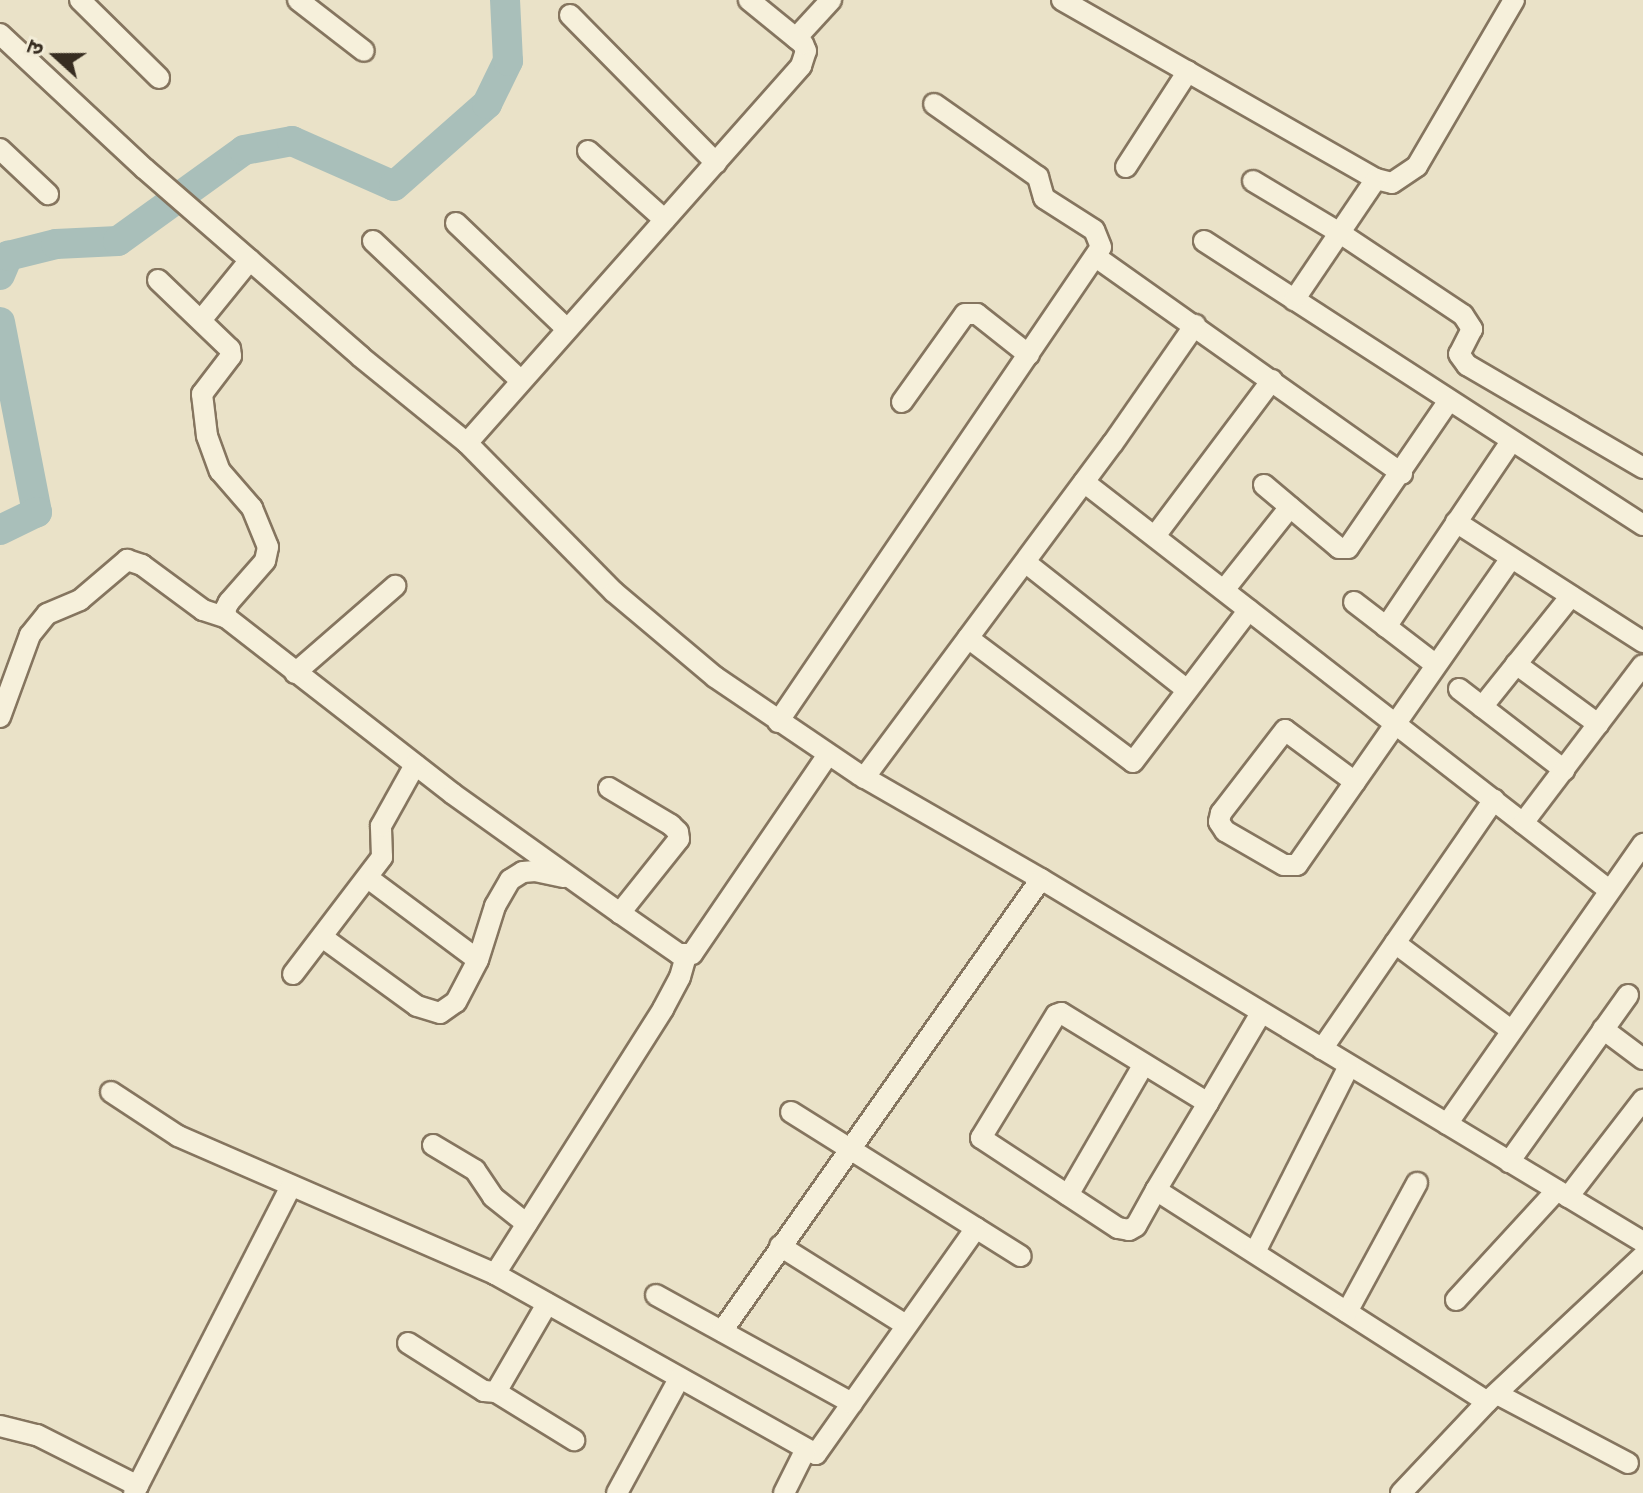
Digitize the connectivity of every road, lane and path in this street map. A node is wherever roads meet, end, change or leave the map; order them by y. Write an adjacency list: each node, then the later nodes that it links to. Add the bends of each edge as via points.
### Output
1 (80, 0): 12 (street)
2 (298, 0): 10 (street)
3 (749, 0): 9 (street)
4 (831, 0): 9 (street)
5 (1062, 0): 11 (street)
6 (1514, 0): 18 (street, via 1417,166 1392,183)
7 (570, 15): 16 (street)
8 (0, 34): 26 (street)
9 (796, 38): 16 (street, via 806,51 801,66)
10 (364, 51)
11 (1188, 71): 17 (street); 18 (street)
12 (159, 78)
13 (934, 104): 27 (street, via 1038,177 1044,198 1094,230 1101,247)
14 (0, 149): 20 (street)
15 (588, 151): 21 (street)
16 (716, 163): 21 (street)
17 (1126, 167)
18 (1376, 179): 23 (street)
19 (1253, 181): 23 (street)
20 (48, 194)
21 (665, 220): 32 (street)
22 (456, 223): 32 (street)
23 (1340, 233): 29 (street); 40 (street, via 1471,322 1459,354 1467,365)
24 (373, 241): 34 (street)
25 (1204, 241): 29 (street)
26 (242, 254): 30 (street); 39 (street)
27 (1096, 257): 31 (street); 33 (street)
28 (158, 280): 30 (street)
29 (1294, 300): 37 (street)
30 (202, 319): 55 (street, via 231,356 202,394 207,436 220,471 252,508 268,547 265,561 229,602)
31 (1195, 325): 35 (street); 42 (street)
32 (567, 329): 34 (street)
33 (1029, 355): 36 (street, via 977,314 965,314); 67 (street)
34 (520, 380): 39 (street)
35 (1272, 380): 41 (street); 47 (street)
36 (902, 402)
37 (1448, 402): 38 (street); 41 (street)
38 (1511, 442): 45 (street); 46 (street)
39 (467, 443): 67 (street, via 614,592)
40 (1643, 468)
41 (1402, 474): 44 (street, via 1348,548 1339,548)
42 (1084, 482): 47 (street); 49 (street)
43 (1264, 485): 44 (street)
44 (1290, 507): 51 (street)
45 (1456, 522): 48 (street); 56 (street)
46 (1643, 525)
47 (1155, 536): 51 (street)
48 (1511, 558): 52 (street); 60 (street)
49 (1025, 562): 57 (street); 64 (street)
50 (395, 586): 62 (street)
51 (1224, 590): 54 (street)
52 (1571, 596): 58 (street); 59 (street)
53 (1354, 602): 56 (street)
54 (1249, 610): 64 (street); 68 (street)
55 (227, 618): 62 (street); 66 (street, via 203,610 142,565 127,560 80,600 47,614 30,635)
56 (1386, 627): 60 (street)
57 (968, 638): 64 (street, via 1127,761 1139,756); 73 (street)
58 (1643, 642)
59 (1516, 664): 65 (street); 69 (street)
60 (1436, 665): 68 (street)
61 (1643, 665): 69 (street)
62 (295, 673): 71 (street)
63 (1459, 689): 65 (street)
64 (1187, 690)
65 (1482, 707): 72 (street)
66 (0, 717)
67 (778, 722): 70 (street)
68 (1395, 723): 74 (street); 76 (street)
69 (1598, 724): 72 (street)
70 (828, 755): 73 (street); 86 (street)
71 (415, 765): 79 (street, via 381,826 382,857); 81 (street)
72 (1564, 770): 77 (street)
73 (864, 778): 80 (street)
74 (1355, 782): 74 (street, via 1285,730 1219,822 1225,831 1284,865 1297,865)
75 (609, 788): 83 (street, via 671,825 679,839)
76 (1494, 800): 77 (street); 85 (street)
77 (1523, 823): 82 (street)
78 (1643, 844): 82 (street)
79 (368, 878): 84 (street); 87 (street)
80 (1041, 879): 90 (street); 103 (street)
81 (573, 880): 83 (street); 87 (street, via 535,871 510,880 495,906)
82 (1609, 890): 92 (street)
83 (620, 913): 86 (street)
84 (322, 937): 87 (street, via 417,1006 440,1013 456,1002); 88 (street)
85 (1395, 943): 92 (street); 93 (street)
86 (686, 956): 110 (street, via 663,1009)
87 (478, 960)
88 (293, 974)
89 (1628, 995): 91 (street)
90 (1261, 1013): 93 (street); 99 (street)
91 (1603, 1029): 94 (street); 104 (street)
92 (1512, 1031): 101 (street)
93 (1322, 1049): 96 (street)
94 (1643, 1059)
95 (1144, 1064): 99 (street); 109 (street); 109 (street, via 1061,1013 1056,1015 987,1127 981,1138 987,1145)
96 (1349, 1066): 101 (street); 114 (street)
97 (111, 1092): 106 (street, via 178,1136)
98 (1643, 1100): 108 (street)
99 (1208, 1103): 107 (street)
100 (791, 1112): 103 (street)
101 (1447, 1124): 104 (street)
102 (433, 1145): 110 (street, via 475,1170 493,1197)
103 (848, 1148): 111 (street); 113 (street)
104 (1509, 1162): 108 (street)
105 (1417, 1183): 121 (street)
106 (291, 1186): 117 (street); 133 (street)
107 (1156, 1190): 109 (street, via 1136,1226 1123,1231); 114 (street)
108 (1562, 1194): 112 (street); 119 (street)
109 (1068, 1195)
110 (527, 1224): 117 (street)
111 (976, 1228): 115 (street); 122 (street)
112 (1643, 1242)
113 (780, 1246): 122 (street); 123 (street)
114 (1255, 1252): 121 (street)
115 (1021, 1256)
116 (1643, 1256): 127 (street)
117 (495, 1274): 120 (street)
118 (656, 1295): 123 (street)
119 (1456, 1300)
120 (547, 1304): 125 (street); 126 (street)
121 (1347, 1312): 127 (street)
122 (906, 1325): 128 (street)
123 (722, 1331): 128 (street)
124 (408, 1343): 126 (street, via 484,1391)
125 (679, 1379): 131 (street); 134 (street)
126 (496, 1392): 130 (street)
127 (1492, 1398): 132 (street); 136 (street)
128 (852, 1403): 131 (street, via 821,1449 816,1454)
129 (0, 1426): 133 (street, via 37,1435)
130 (574, 1440)
131 (805, 1451): 135 (street)
132 (1628, 1463)
133 (136, 1490)
134 (617, 1493)
135 (784, 1493)
136 (1401, 1493)

